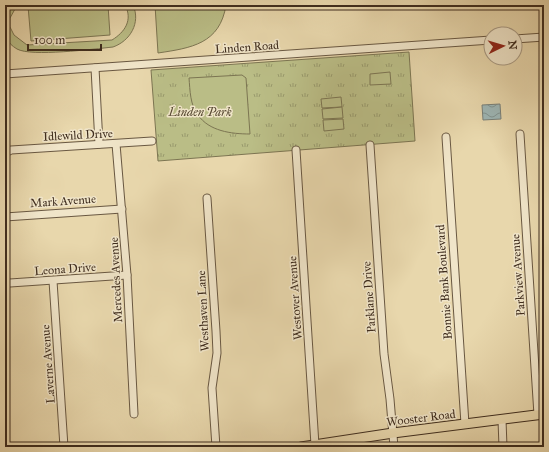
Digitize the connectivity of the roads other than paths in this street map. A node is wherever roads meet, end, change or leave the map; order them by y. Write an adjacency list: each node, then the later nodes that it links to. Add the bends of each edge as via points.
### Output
1 (544, 37): 2 (street)
2 (523, 38)
3 (483, 41): 4 (street, Linden Road)
4 (95, 68): 5 (street, Linden Road); 9 (street)
5 (5, 74)
6 (520, 134): 21 (street, Parkview Avenue)
7 (446, 138): 23 (street, Bonnie Bank Boulevard)
8 (152, 140): 10 (street, Idlewild Drive)
9 (99, 144): 10 (street, Idlewild Drive); 13 (street, Idlewild Drive, via 11,150)
10 (116, 144): 15 (street, Mercedes Avenue)
11 (370, 145): 24 (street, Parklane Drive, via 384,354)
12 (296, 150): 26 (street, Westover Avenue)
13 (5, 153)
14 (207, 198): 28 (street, Westhaven Lane, via 217,353 212,388)
15 (122, 209): 16 (street, Mark Avenue); 17 (street, Mercedes Avenue)
16 (5, 217)
17 (127, 275): 18 (street, Leona Drive); 20 (street, Mercedes Avenue)
18 (53, 280): 19 (street, Leona Drive); 27 (street, Laverne Avenue)
19 (5, 282)
20 (134, 414)
21 (541, 415): 22 (main road, Wooster Road)
22 (502, 420): 23 (main road, Wooster Road); 31 (street)
23 (465, 424): 24 (main road, Wooster Road)
24 (393, 433): 25 (main road, Wooster Road); 30 (street, Parklane Drive)
25 (328, 445): 26 (main road, Wooster Road)
26 (315, 446): 29 (main road, Wooster Road)
27 (64, 447)
28 (216, 447)
29 (300, 447)
30 (394, 447)
31 (503, 447)

